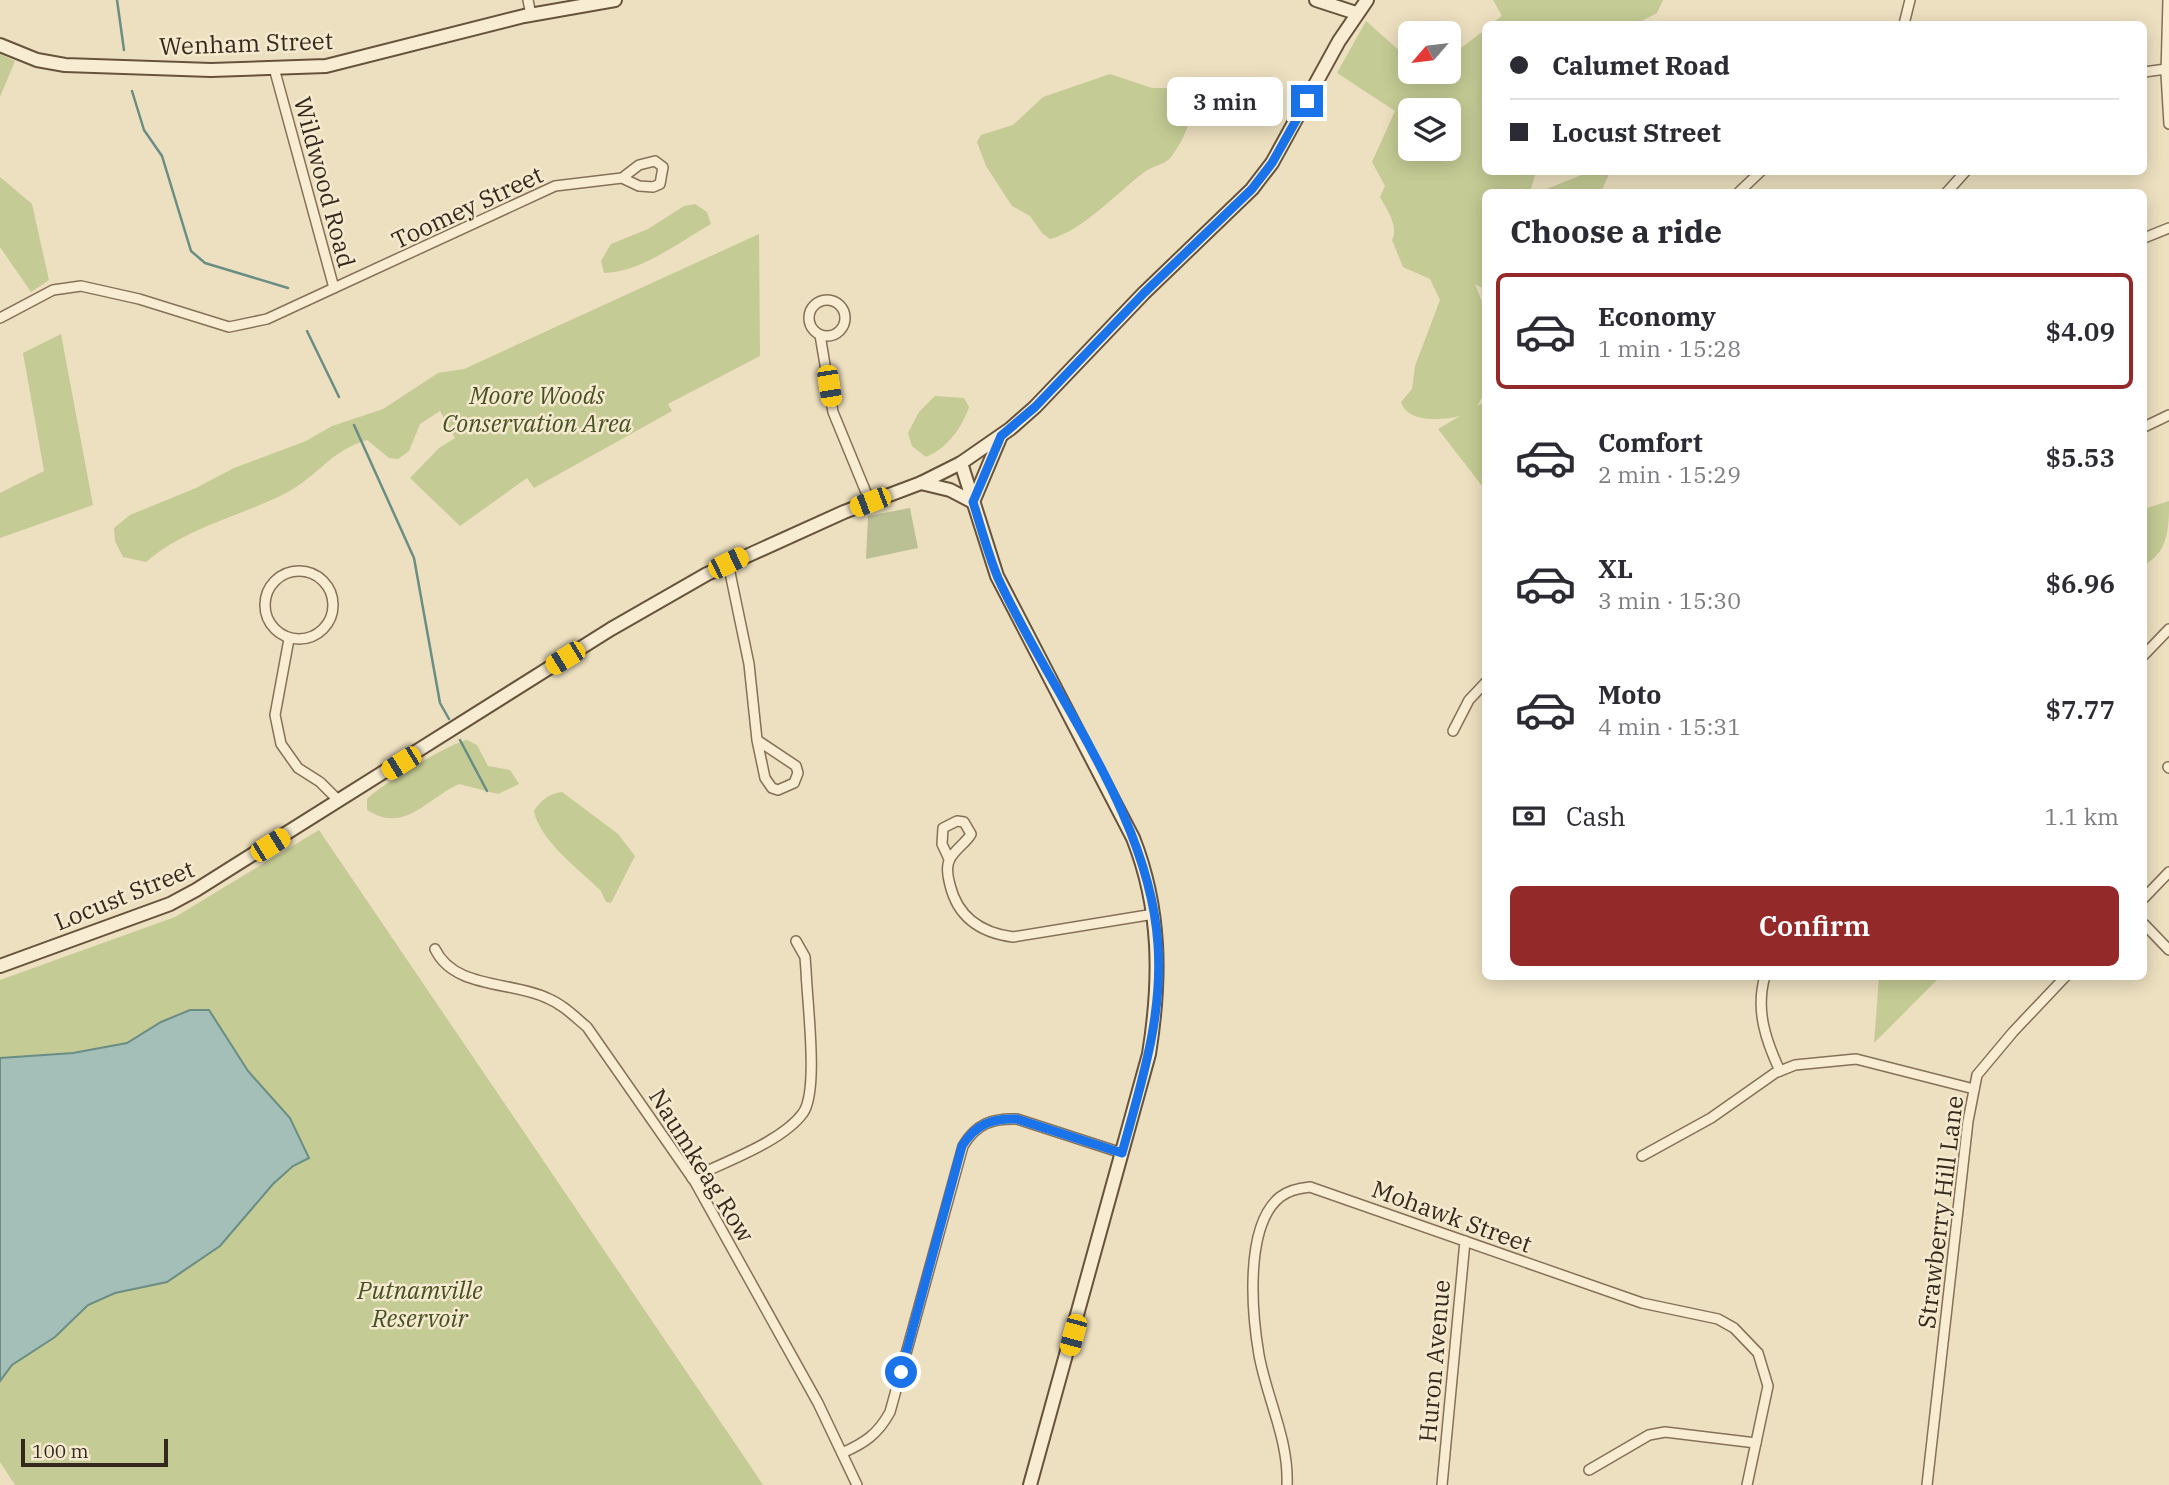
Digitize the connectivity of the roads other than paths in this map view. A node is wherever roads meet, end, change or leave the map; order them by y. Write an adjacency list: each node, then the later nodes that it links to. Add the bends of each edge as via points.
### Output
1 (528, 0): 8 (street)
2 (615, 0): 8 (main road, Wenham Street)
3 (1316, 0): 7 (main road)
4 (1367, 0): 7 (main road, Locust Street)
5 (1910, 0): 9 (street)
6 (2168, 0): 12 (street)
7 (1356, 13): 27 (main road, Locust Street, via 1272,163 1252,189)
8 (531, 15): 11 (main road, Wenham Street, via 326,66)
9 (1905, 21)
10 (0, 45): 11 (main road, Wenham Street, via 65,65)
11 (274, 68): 22 (street, Wildwood Road)
12 (2166, 69): 13 (street); 14 (street)
13 (2147, 72)
14 (2169, 124)
15 (1757, 175): 18 (street)
16 (1962, 175): 19 (street)
17 (622, 178): 22 (street, Toomey Street, via 555,186)
18 (1743, 189)
19 (1950, 189)
20 (2169, 228): 21 (street)
21 (2147, 237)
22 (334, 288): 23 (street, Wildwood Road, via 267,319 229,327 81,286 53,290)
23 (0, 318)
24 (820, 335): 24 (street, via 833,335 846,318 833,300 813,306 809,317); 30 (street, via 833,412)
25 (2169, 415): 26 (street)
26 (2147, 426)
27 (1001, 436): 28 (main road, Locust Street); 31 (main road)
28 (961, 463): 29 (main road, Locust Street); 31 (main road)
29 (921, 482): 30 (main road, Locust Street); 31 (main road)
30 (870, 502): 32 (main road, Locust Street)
31 (973, 502): 43 (main road, via 997,576 1133,838)
32 (728, 563): 38 (street, via 749,664); 39 (main road, Locust Street, via 611,629)
33 (2169, 629): 35 (street)
34 (289, 639): 34 (street, via 318,635 334,610 326,583 307,572 284,574 268,591 266,614 271,625); 39 (street, via 275,715 281,744 298,768)
35 (2147, 652)
36 (1482, 686): 37 (street)
37 (1453, 731)
38 (757, 740): 38 (street, via 767,782 778,790 794,783 796,766)
39 (339, 801): 48 (main road, Locust Street, via 170,904)
40 (949, 859): 43 (street, via 948,875 959,908 982,930 997,935 1013,937)
41 (2169, 872): 42 (street)
42 (2147, 895)
43 (1154, 914): 53 (main road, via 1158,1001)
44 (2147, 928): 47 (street)
45 (796, 942): 55 (street, via 806,970 811,1093 804,1112 780,1134)
46 (435, 949): 55 (street, Naumkeag Row, via 442,964 461,975 547,998 568,1010 587,1027)
47 (2169, 950)
48 (0, 966)
49 (1765, 980): 51 (street, via 1762,1016)
50 (2062, 980): 52 (street, Strawberry Hill Lane, via 1989,1059)
51 (1780, 1071): 52 (street, via 1805,1063 1856,1059); 54 (street, via 1712,1118)
52 (1974, 1089): 65 (street, Strawberry Hill Lane)
53 (1122, 1153): 58 (street, via 1017,1119 1001,1119 972,1130 962,1146 890,1412 866,1442); 61 (main road)
54 (1642, 1156)
55 (692, 1178): 58 (street, Naumkeag Row)
56 (1465, 1241): 57 (street, Mohawk Street, via 1642,1303 1718,1319 1734,1328 1758,1353 1768,1386); 62 (street, Mohawk Street, via 1310,1187 1293,1189 1270,1207 1255,1259 1253,1306); 63 (street, Huron Avenue)
57 (1756, 1443): 59 (street, via 1665,1432 1649,1435); 64 (street, Mohawk Street)
58 (842, 1453): 60 (street, Naumkeag Row)
59 (1589, 1470)
60 (857, 1485)
61 (1030, 1485)
62 (1287, 1485)
63 (1442, 1485)
64 (1747, 1485)
65 (1927, 1485)

